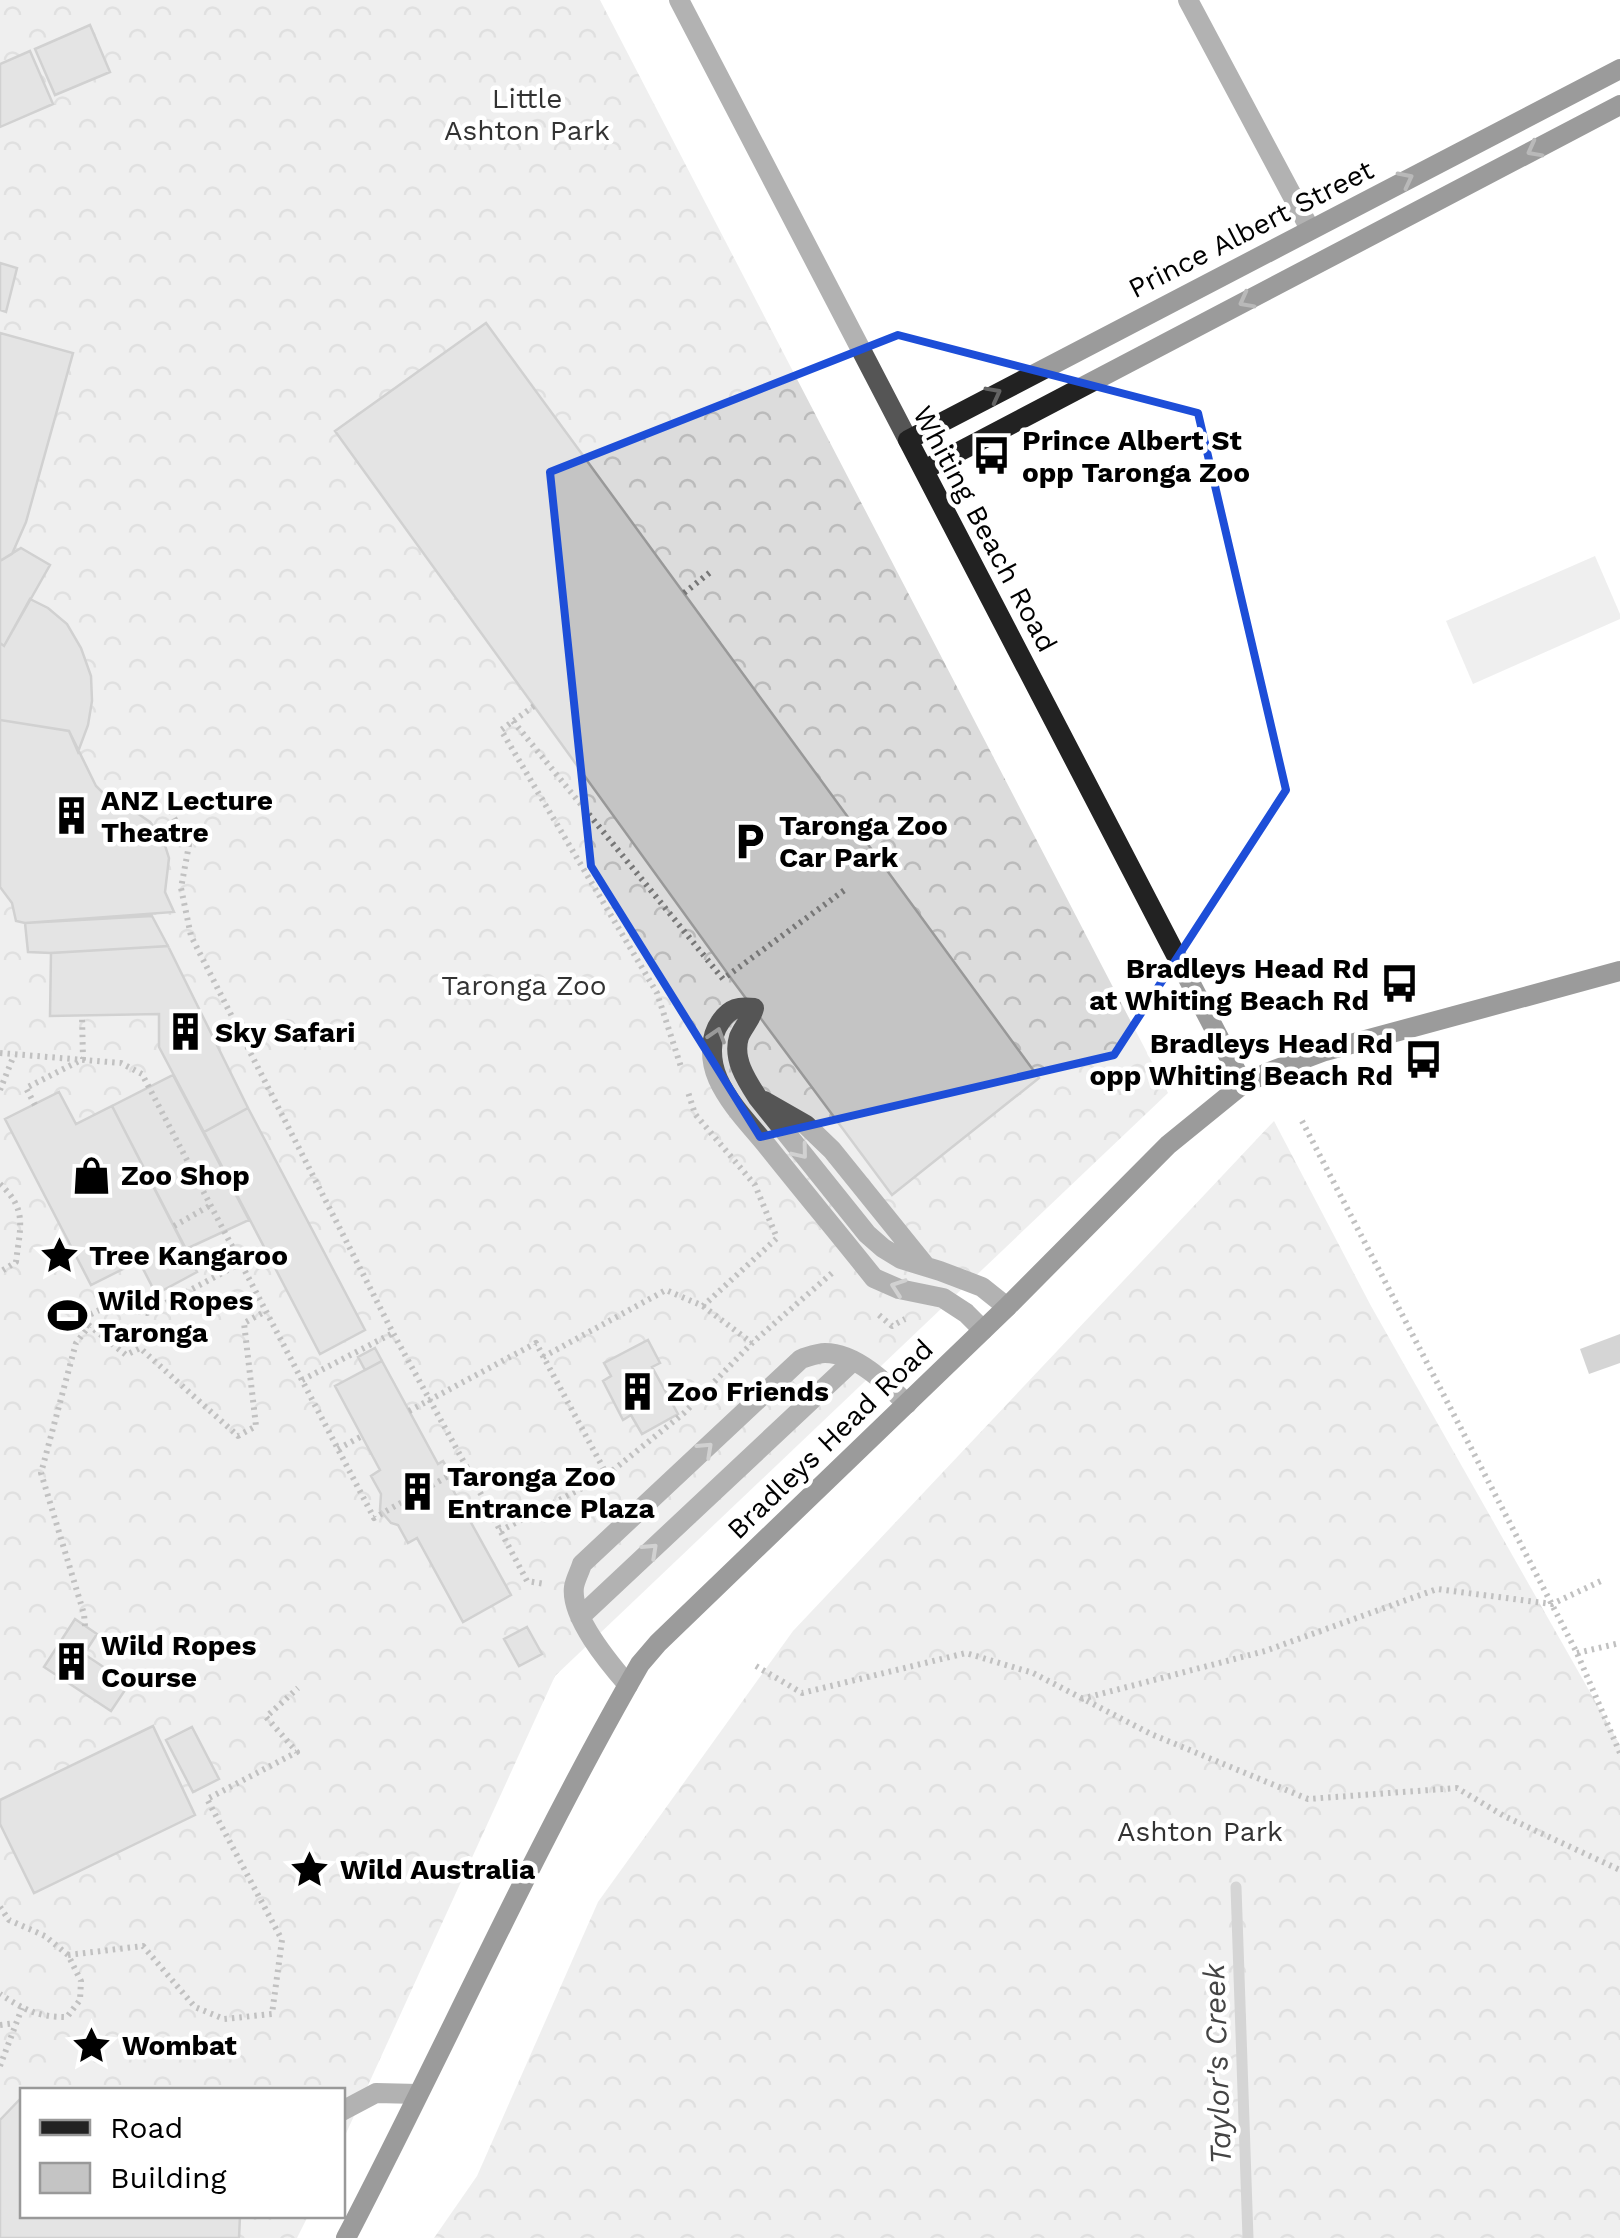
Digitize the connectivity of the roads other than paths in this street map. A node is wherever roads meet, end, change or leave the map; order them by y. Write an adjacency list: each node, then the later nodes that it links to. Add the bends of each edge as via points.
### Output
1 (679, 0): 6 (street, Whiting Beach Road)
2 (1188, 0): 5 (street)
3 (1620, 69): 5 (street, Prince Albert Street, one-way to 3)
4 (1620, 105): 7 (street, one-way to 7)
5 (1310, 229): 6 (street, Prince Albert Street, one-way to 5)
6 (908, 440): 7 (street, Whiting Beach Road)
7 (924, 470): 9 (street, Whiting Beach Road)
8 (1620, 971): 9 (street, Bradleys Head Road, via 1325,1051)
9 (1244, 1084): 10 (street, Bradleys Head Road, via 1168,1145)
10 (1007, 1308): 11 (street, Bradleys Head Road); 11 (street, one-way to 10, via 943,1298 874,1278 738,1109 716,1076 712,1056 712,1036 732,1009 754,1008 738,1040 744,1075 866,1234 902,1259 982,1287)
11 (983, 1330): 13 (street, Bradleys Head Road)
12 (854, 1361): 13 (street); 14 (street, one-way to 12); 14 (street, one-way to 12, via 573,1590 582,1564 800,1359 825,1353)
13 (906, 1404): 15 (street, Bradleys Head Road, via 658,1643)
14 (580, 1617): 15 (street)
15 (628, 1685): 16 (street, Bradleys Head Road)
16 (418, 2094): 17 (street, via 376,2093); 18 (street, Bradleys Head Road)
17 (345, 2109)
18 (346, 2238)

